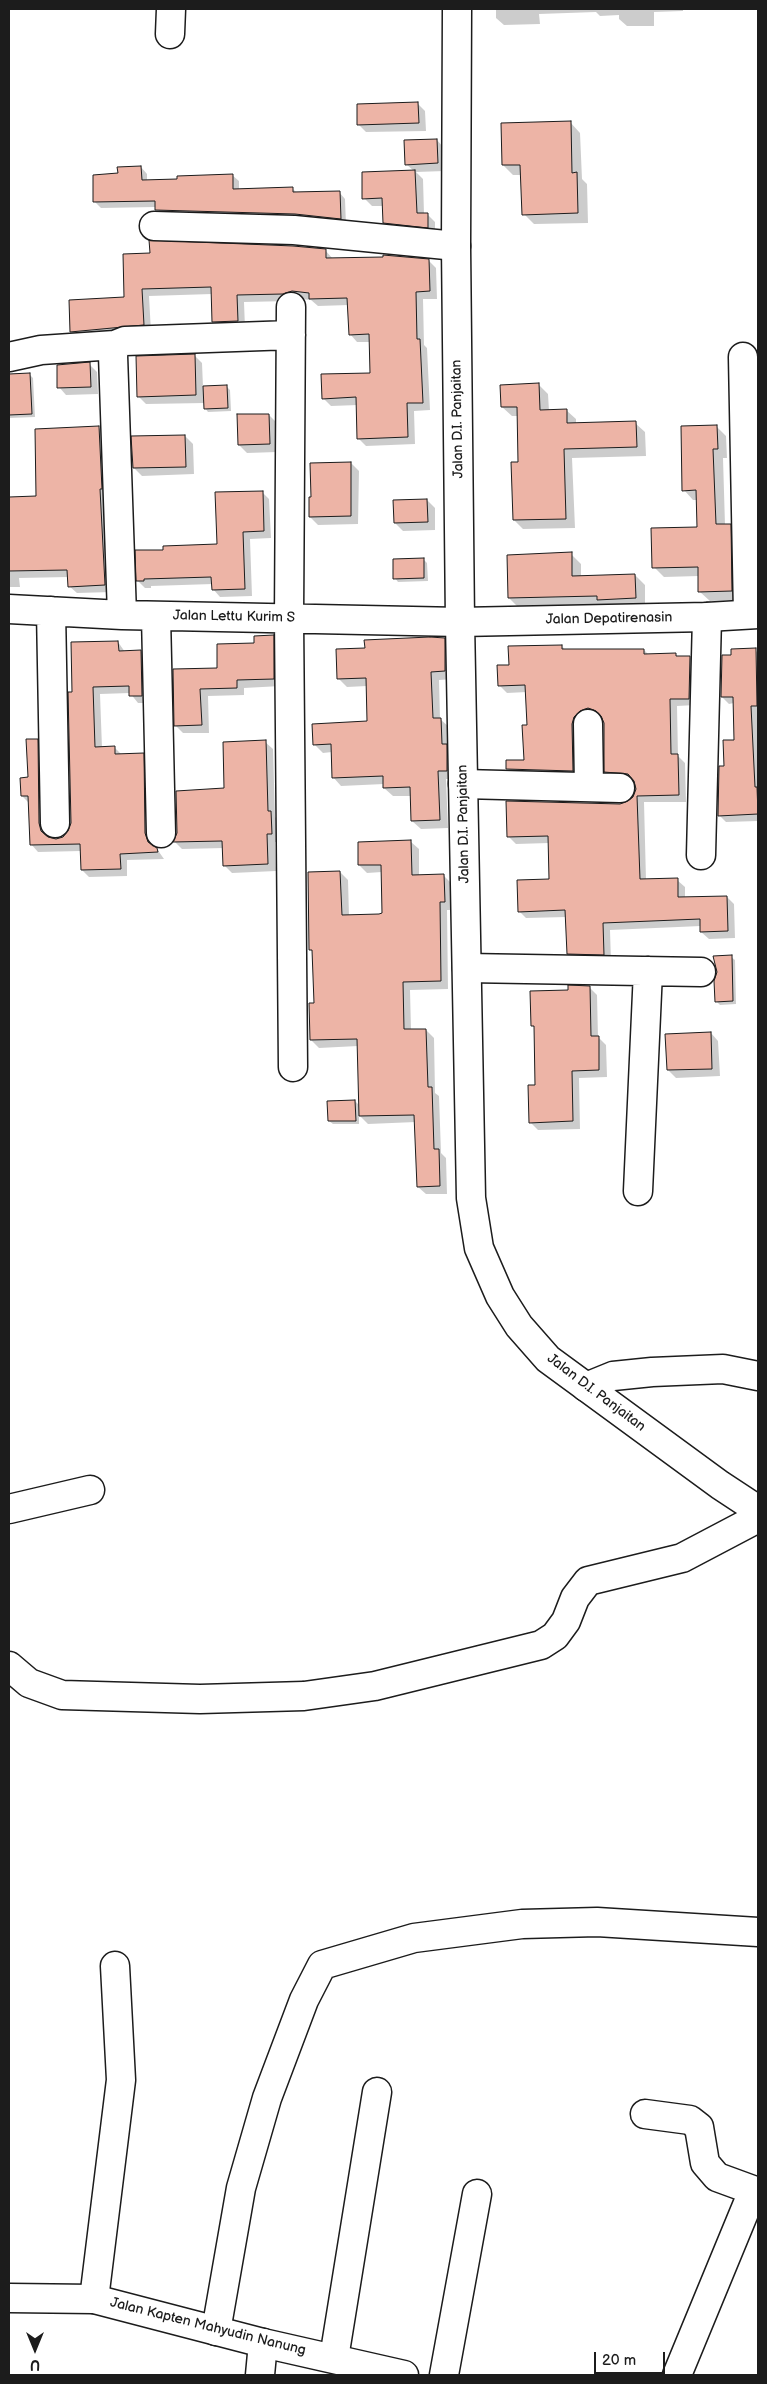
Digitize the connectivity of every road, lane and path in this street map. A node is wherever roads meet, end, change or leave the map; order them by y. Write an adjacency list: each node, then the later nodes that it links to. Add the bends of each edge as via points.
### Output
1 (457, 9): 3 (street, Jalan D.I. Panjaitan)
2 (154, 226): 3 (street, via 294,230)
3 (456, 246): 16 (street, Jalan D.I. Panjaitan)
4 (291, 307): 5 (street)
5 (291, 335): 6 (street, via 124,341); 15 (street)
6 (115, 346): 7 (street, via 41,350); 12 (street)
7 (9, 357)
8 (743, 357): 11 (street)
9 (9, 609): 10 (street, Jalan Lettu Kurim S)
10 (51, 611): 12 (street, Jalan Lettu Kurim S); 21 (street)
11 (753, 614): 14 (street, Jalan Depatirenasin)
12 (122, 615): 13 (street, Jalan Lettu Kurim S)
13 (156, 616): 15 (street, Jalan Lettu Kurim S); 22 (street)
14 (707, 617): 16 (street, Jalan Depatirenasin); 23 (street)
15 (289, 618): 16 (street, Jalan Lettu Kurim S); 27 (street)
16 (460, 622): 18 (street, Jalan D.I. Panjaitan)
17 (588, 724): 19 (street)
18 (463, 784): 19 (street); 24 (street, Jalan D.I. Panjaitan)
19 (589, 787): 20 (street)
20 (620, 788)
21 (55, 823)
22 (161, 833)
23 (701, 855)
24 (467, 968): 25 (street); 30 (street, Jalan D.I. Panjaitan, via 471,1198 479,1248 500,1296 519,1326 548,1359)
25 (648, 971): 26 (street); 28 (street)
26 (701, 972)
27 (293, 1066)
28 (638, 1191)
29 (758, 1376): 30 (street, via 723,1369 652,1372 613,1376)
30 (586, 1387): 33 (street, Jalan D.I. Panjaitan)
31 (90, 1490): 32 (street)
32 (9, 1509)
33 (758, 1510)
34 (758, 1518): 35 (street, via 682,1558 588,1581 555,1636 541,1645 375,1686 304,1696 219,1699 62,1695 29,1684)
35 (9, 1666)
36 (758, 1932): 44 (street, via 597,1922 522,1924 414,1938 322,1965 304,2000 264,2107 241,2188)
37 (115, 1966): 43 (street, via 121,2080)
38 (377, 2092): 46 (street)
39 (645, 2114): 40 (street, via 690,2120 699,2127 705,2163 717,2177)
40 (756, 2191): 50 (street)
41 (477, 2194): 49 (street)
42 (9, 2298): 43 (street, Jalan Kapten Mahyudin Nanung)
43 (94, 2299): 44 (street, Jalan Kapten Mahyudin Nanung)
44 (216, 2331): 45 (street, Jalan Kapten Mahyudin Nanung)
45 (262, 2343): 46 (street, Jalan Kapten Mahyudin Nanung); 47 (street)
46 (334, 2358): 48 (street, Jalan Kapten Mahyudin Nanung)
47 (260, 2375)
48 (404, 2375)
49 (444, 2375)
50 (677, 2375)

